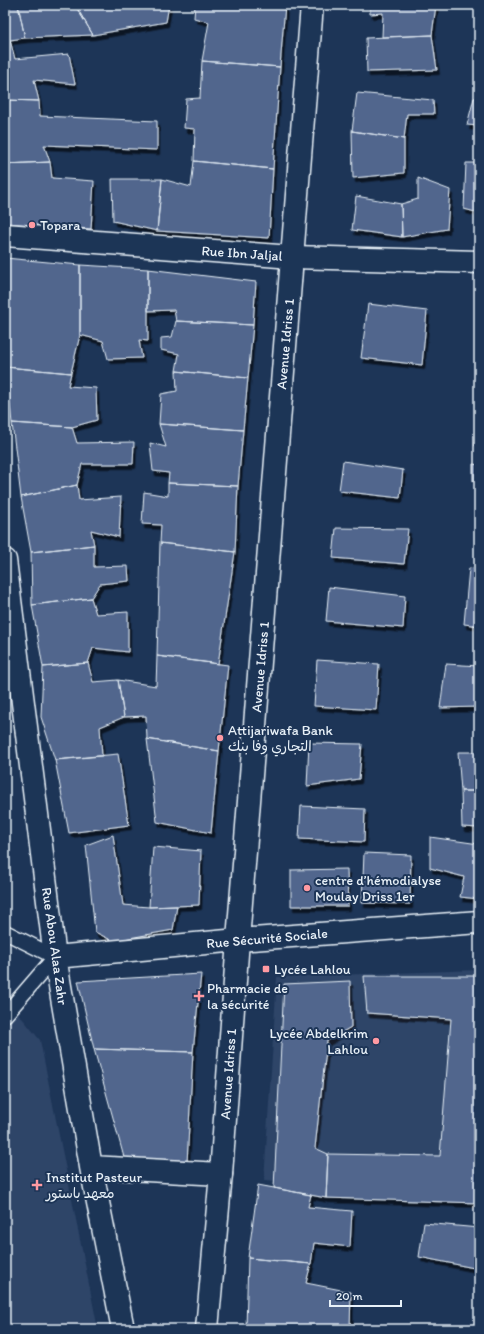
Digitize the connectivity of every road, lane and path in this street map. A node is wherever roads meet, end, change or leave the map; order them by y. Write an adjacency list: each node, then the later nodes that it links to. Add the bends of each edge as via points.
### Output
1 (312, 5): 3 (street, Avenue Idriss 1)
2 (5, 235): 3 (street, Rue Ibn Jaljal)
3 (292, 257): 4 (street, Rue Ibn Jaljal); 8 (street, Avenue Idriss 1)
4 (479, 262)
5 (5, 560): 9 (street, Rue Abou Alaa Zahr)
6 (479, 922): 8 (street, Rue Sécurité Sociale)
7 (5, 932): 9 (lane)
8 (238, 940): 9 (street, Rue Sécurité Sociale); 12 (street, Avenue Idriss 1)
9 (55, 957): 10 (lane); 11 (street, Rue Abou Alaa Zahr)
10 (5, 1015)
11 (91, 1167): 12 (street); 13 (street, Rue Abou Alaa Zahr)
12 (221, 1174): 14 (street, Avenue Idriss 1)
13 (123, 1329)
14 (207, 1329)

